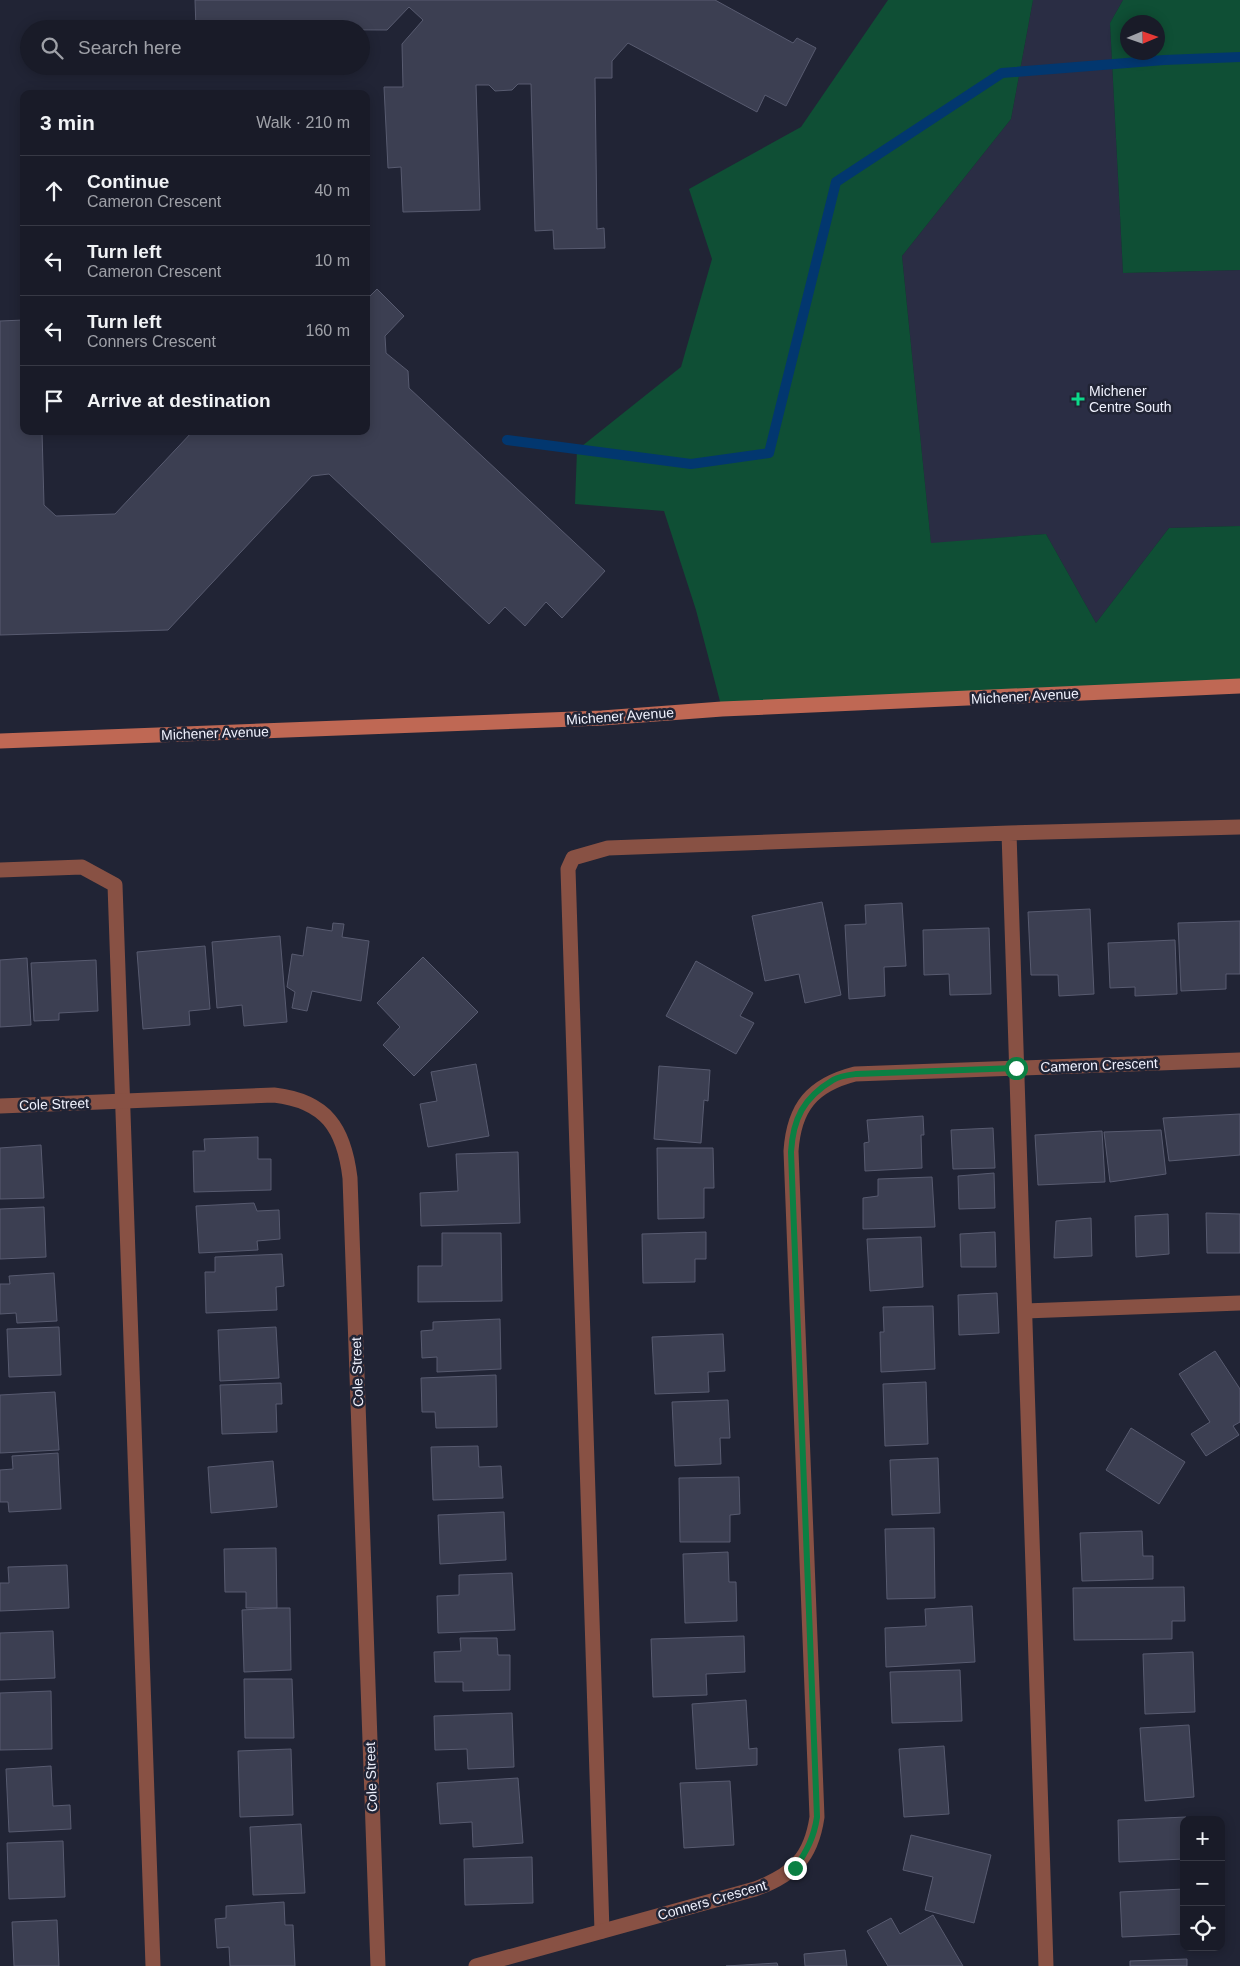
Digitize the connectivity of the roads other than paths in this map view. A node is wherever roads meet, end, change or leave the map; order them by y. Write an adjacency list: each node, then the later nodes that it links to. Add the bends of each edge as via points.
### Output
1 (1240, 686): 2 (street, Michener Avenue, via 722,709 602,718)
2 (0, 741)
3 (1240, 827): 4 (street)
4 (1009, 833): 7 (street); 13 (street, via 608,848 573,858 568,869)
5 (0, 870): 9 (street, via 82,867 115,885)
6 (1240, 1060): 7 (street, Cameron Crescent)
7 (1016, 1068): 8 (street, Cameron Crescent, via 856,1074 834,1079); 12 (street)
8 (814, 1095): 13 (street, Conners Crescent, via 800,1110 793,1130 791,1152 817,1817 815,1834 795,1868 777,1881)
9 (123, 1101): 10 (street, Cole Street); 14 (street); 15 (street, Cole Street, via 290,1097 311,1104 323,1113 335,1125 344,1143 350,1178)
10 (0, 1106)
11 (1240, 1303): 12 (street)
12 (1025, 1311): 17 (street)
13 (602, 1931): 16 (street, Conners Crescent)
14 (153, 1966)
15 (378, 1966)
16 (476, 1966)
17 (1046, 1966)

